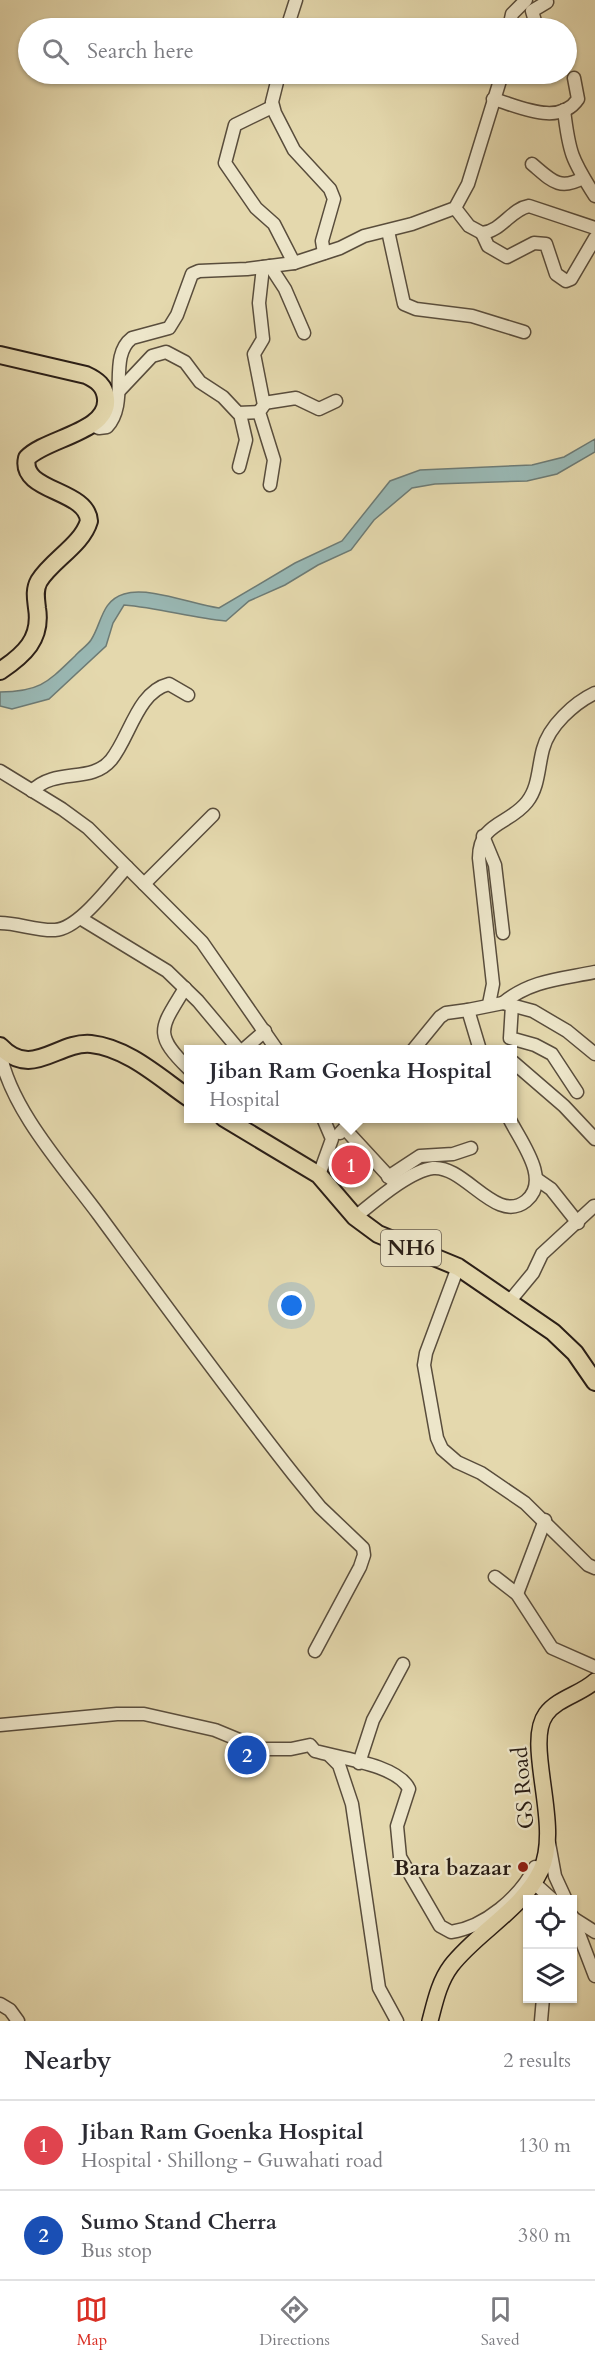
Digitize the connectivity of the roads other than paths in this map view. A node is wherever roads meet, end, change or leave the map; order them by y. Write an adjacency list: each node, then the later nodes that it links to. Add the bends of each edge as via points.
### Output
1 (296, 0): 4 (street)
2 (526, 0): 5 (street)
3 (547, 2): 6 (street, via 532,11)
4 (290, 18)
5 (511, 18)
6 (534, 18)
7 (277, 84): 11 (street)
8 (498, 84): 10 (street)
9 (575, 84): 12 (street, via 578,99)
10 (493, 99): 12 (street, via 553,115); 16 (street, via 468,184)
11 (272, 107): 21 (street, via 294,150 332,195 322,241); 22 (street, via 235,125 225,163 249,200 274,224)
12 (564, 111): 14 (street, via 568,144)
13 (532, 164): 14 (street, via 559,184 567,186)
14 (583, 178): 15 (street)
15 (595, 196)
16 (455, 208): 18 (street); 19 (street, via 468,226)
17 (595, 228): 19 (street, via 529,206 492,231)
18 (388, 231): 21 (street, via 364,236); 24 (street, via 404,304 472,316)
19 (482, 233): 20 (street, via 488,246 507,257 534,243 546,244 556,274 566,280 571,279)
20 (595, 238)
21 (324, 253): 22 (street)
22 (294, 262): 23 (street)
23 (266, 267): 25 (street, via 285,290); 27 (street, via 192,274 169,328 132,338 123,347); 29 (street, via 259,303 263,339 254,354)
24 (524, 332)
25 (304, 333)
26 (0, 355): 31 (highway, via 76,371 97,381 104,389 106,405)
27 (119, 391): 30 (street, via 152,356 166,352 185,362 200,382 223,396); 31 (street, via 112,422 102,428)
28 (336, 401): 29 (street, via 319,409 296,398)
29 (261, 407): 30 (street); 33 (street, via 274,460)
30 (240, 414): 32 (street, via 246,440)
31 (92, 425): 34 (highway, via 38,449 27,458 26,468 33,478 83,506 89,521 84,532 39,582 39,624 32,642 26,652)
32 (239, 467)
33 (270, 485)
34 (0, 671)
35 (595, 693): 40 (street, via 578,703 549,737 526,802)
36 (188, 695): 38 (street, via 169,684 156,689 105,765 94,772 47,779)
37 (0, 771): 38 (street)
38 (32, 791): 41 (street, via 88,828)
39 (213, 815): 42 (street)
40 (483, 836): 45 (street, via 495,865); 48 (street, via 479,858 493,984)
41 (127, 867): 42 (street); 43 (street)
42 (144, 884): 51 (street, via 202,942)
43 (80, 918): 44 (street, via 55,930); 47 (street, via 167,971)
44 (0, 923)
45 (503, 933)
46 (595, 972): 49 (street, via 534,983 518,991)
47 (185, 988): 52 (street); 60 (street, via 163,1033)
48 (489, 1004): 49 (street); 50 (street)
49 (508, 1004): 59 (street, via 549,1019); 62 (street, via 510,1038 552,1054)
50 (468, 1010): 55 (street, via 440,1017); 56 (street)
51 (265, 1031): 53 (street); 54 (street)
52 (236, 1045)
53 (247, 1045)
54 (275, 1045)
55 (417, 1045)
56 (478, 1045)
57 (0, 1046): 63 (highway, via 9,1055 26,1060 47,1057 75,1045 104,1047 137,1062)
58 (0, 1052): 85 (street, via 9,1081 35,1128 84,1195 287,1467 320,1508 363,1548 360,1567)
59 (595, 1054)
60 (184, 1064)
61 (517, 1065): 70 (street)
62 (577, 1092)
63 (184, 1095)
64 (325, 1123): 69 (street)
65 (350, 1123): 68 (street)
66 (511, 1123): 73 (street)
67 (245, 1124): 72 (highway, NH6)
68 (345, 1129): 69 (street); 74 (street)
69 (332, 1139): 72 (street)
70 (595, 1139)
71 (471, 1148): 74 (street, via 453,1154 420,1156)
72 (319, 1175): 76 (highway, NH6)
73 (538, 1180): 74 (street, via 529,1199 510,1207 495,1203 445,1168 427,1169); 77 (street, via 551,1189)
74 (393, 1181): 76 (street)
75 (594, 1206): 77 (street)
76 (355, 1217): 78 (highway, NH6, via 378,1234)
77 (578, 1223): 79 (street, via 542,1254 533,1273)
78 (458, 1267): 79 (highway, NH6); 81 (street, via 424,1365 437,1438 448,1456 500,1485)
79 (509, 1302): 80 (highway, NH6, via 564,1341)
80 (595, 1382)
81 (545, 1520): 82 (street); 84 (street)
82 (595, 1568)
83 (495, 1577): 84 (street)
84 (517, 1594): 87 (street, via 552,1648)
85 (315, 1651)
86 (403, 1664): 91 (street, via 373,1720)
87 (595, 1667)
88 (595, 1681): 92 (main road, GS Road, via 551,1708 542,1722 539,1738)
89 (0, 1725): 90 (street, via 144,1714 215,1730 261,1749 310,1745)
90 (329, 1755): 91 (street); 103 (street, via 339,1765 352,1804 379,1988)
91 (359, 1763): 92 (street, via 393,1772 406,1782 409,1796 397,1826 400,1857 443,1929 458,1931 496,1912 531,1874)
92 (549, 1842): 93 (main road, GS Road); 95 (street, via 555,1876)
93 (534, 1882): 94 (street); 104 (main road, GS Road, via 452,1965 442,1981)
94 (549, 1895)
95 (564, 1895)
96 (577, 1920): 97 (street)
97 (595, 1932)
98 (577, 1934): 99 (street)
99 (595, 1976)
100 (543, 2003): 105 (street)
101 (0, 2004): 102 (street)
102 (18, 2021)
103 (397, 2021)
104 (430, 2021)
105 (542, 2021)

